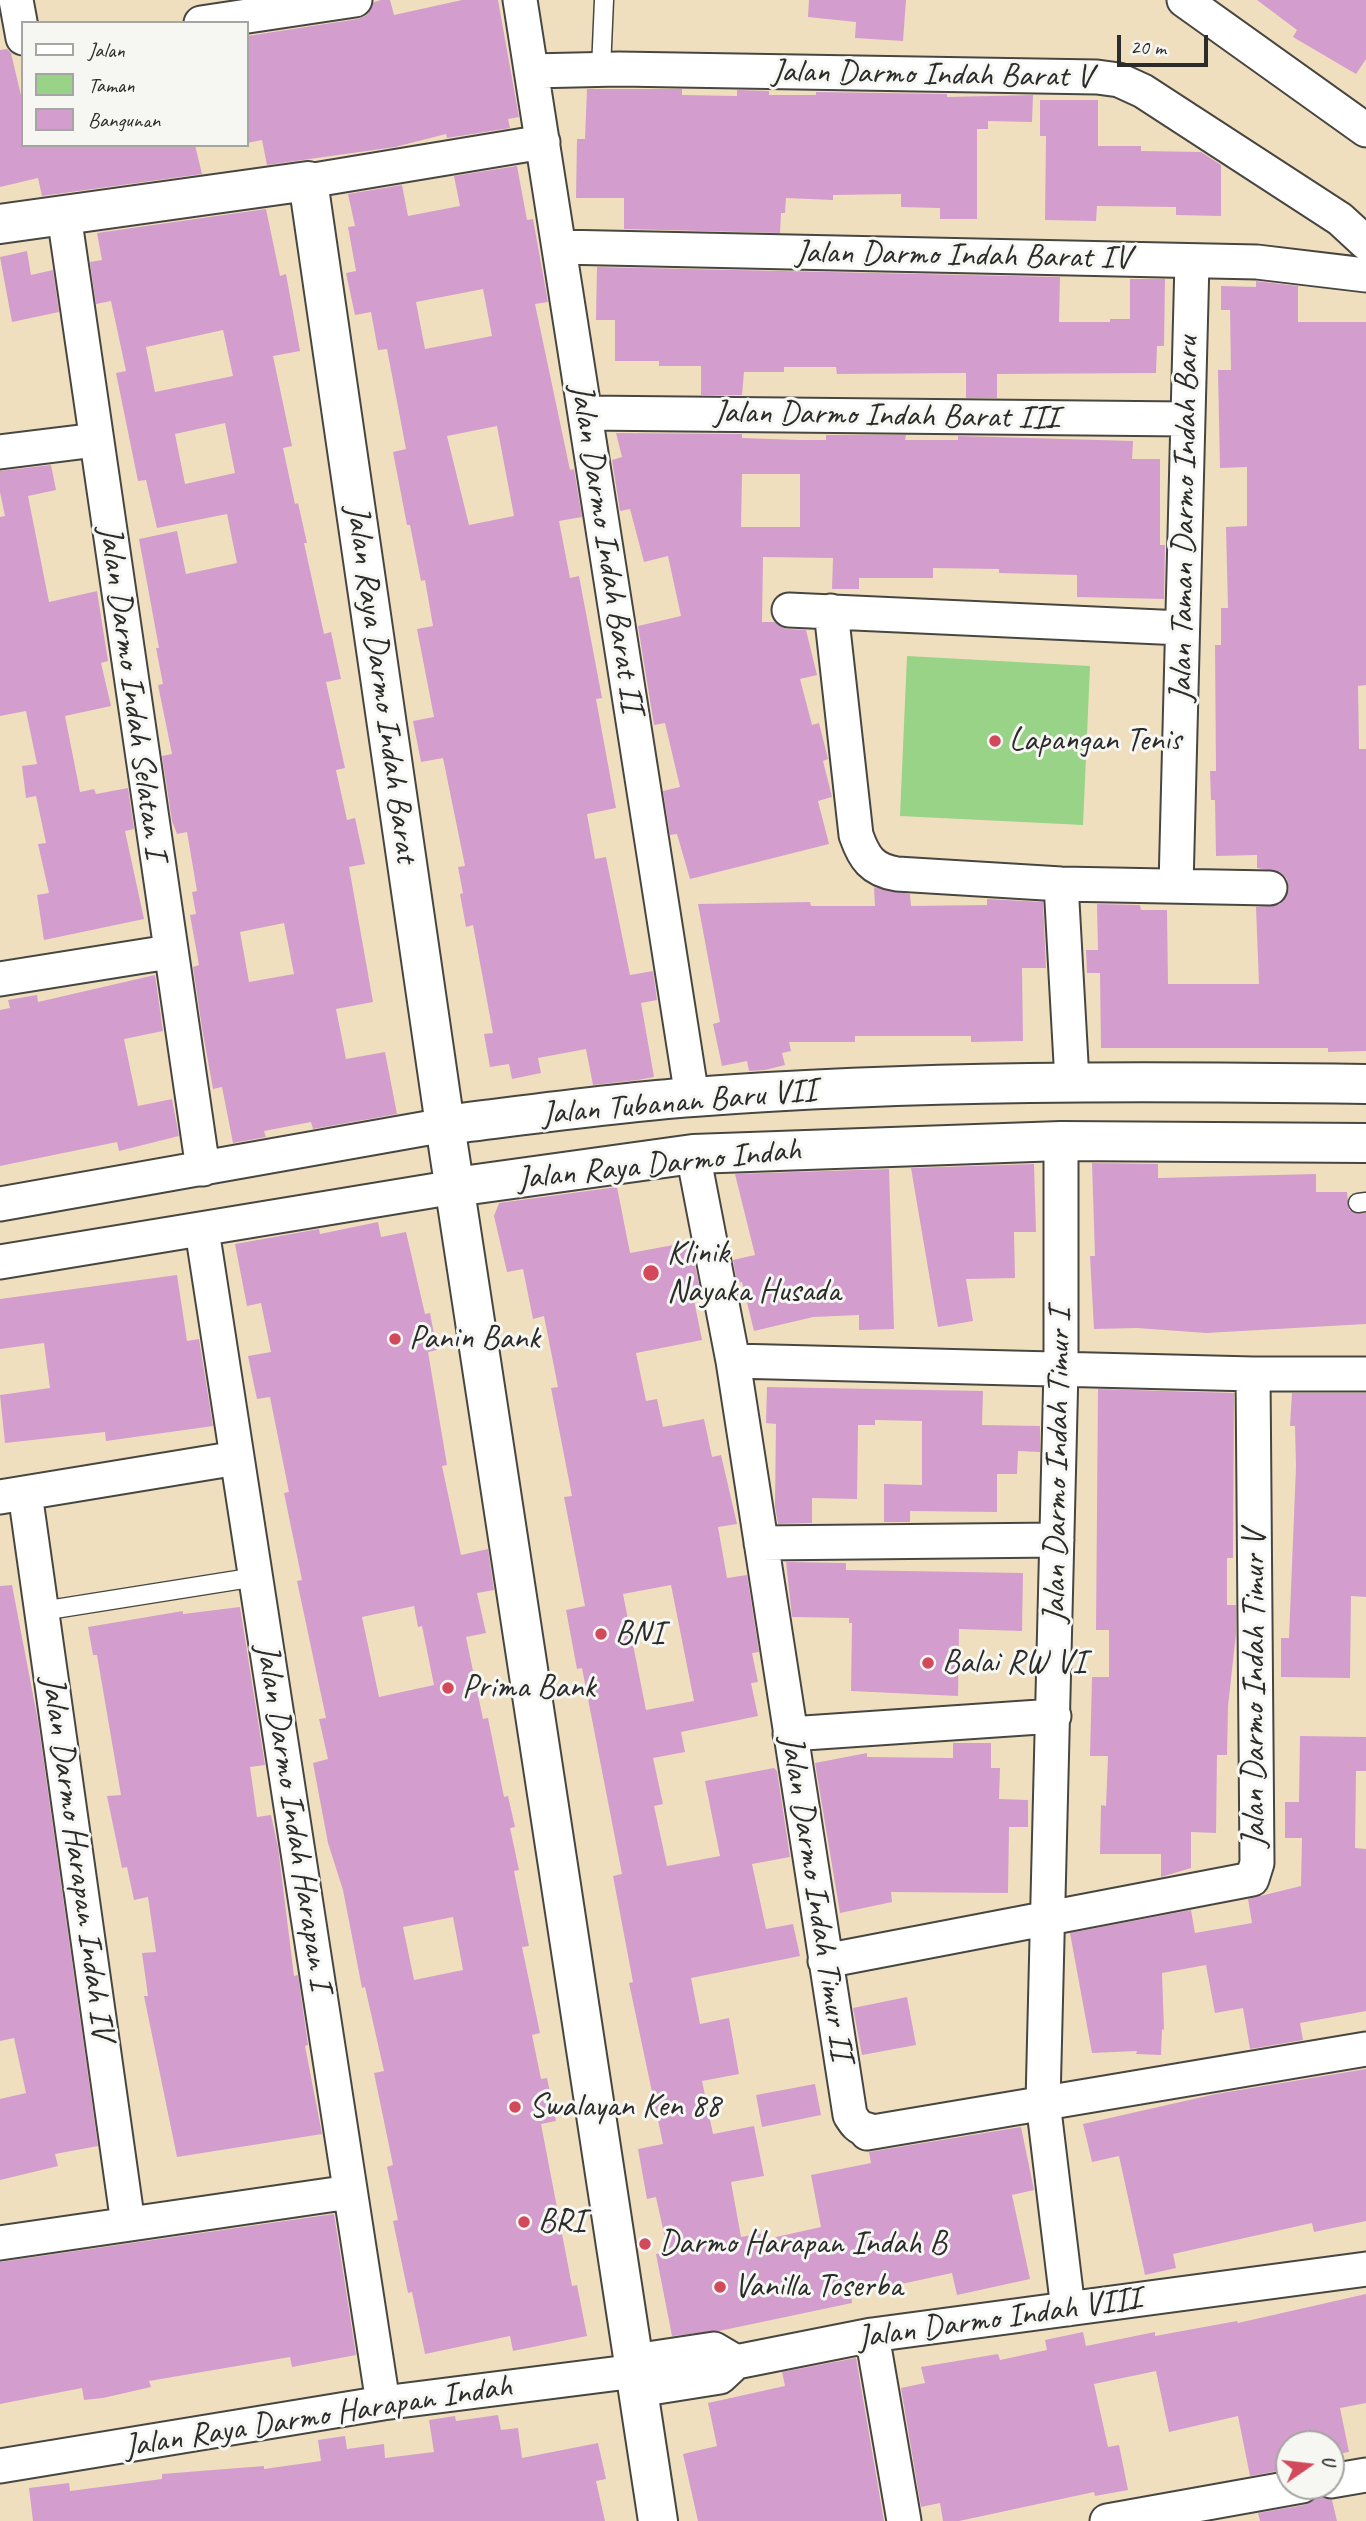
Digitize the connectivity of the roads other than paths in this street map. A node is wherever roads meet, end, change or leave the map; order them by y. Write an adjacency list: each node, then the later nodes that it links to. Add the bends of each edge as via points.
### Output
1 (16, 0): 7 (street)
2 (355, 0): 6 (street)
3 (520, 0): 11 (street, Jalan Darmo Indah Barat II)
4 (604, 0): 10 (lane)
5 (1184, 0): 12 (street)
6 (214, 21)
7 (21, 27)
8 (21, 49): 9 (street)
9 (0, 52)
10 (601, 69): 11 (street, Jalan Darmo Indah Barat V); 17 (street, Jalan Darmo Indah Barat V, via 1119,80 1340,219)
11 (531, 71): 13 (street, Jalan Darmo Indah Barat II)
12 (1366, 130)
13 (543, 142): 14 (street); 18 (street, Jalan Darmo Indah Barat II)
14 (308, 181): 15 (street); 36 (street, Jalan Raya Darmo Indah Barat)
15 (64, 215): 16 (street); 23 (street, Jalan Darmo Indah Selatan I)
16 (0, 224)
17 (1366, 243)
18 (559, 247): 19 (street, Jalan Darmo Indah Barat IV); 21 (street, Jalan Darmo Indah Barat II)
19 (1192, 261): 20 (street, Jalan Darmo Indah Barat IV, via 1257,262); 22 (street, Jalan Taman Darmo Indah Baru)
20 (1366, 275)
21 (585, 413): 22 (street, Jalan Darmo Indah Barat III); 35 (street, Jalan Darmo Indah Barat II)
22 (1186, 419): 27 (street, Jalan Taman Darmo Indah Baru)
23 (96, 440): 24 (street); 31 (street, Jalan Darmo Indah Selatan I)
24 (0, 452)
25 (789, 610): 26 (street)
26 (831, 611): 27 (street); 28 (street, via 856,835 871,866 897,874)
27 (1182, 628): 29 (street, Jalan Taman Darmo Indah Baru)
28 (1061, 884): 29 (street); 33 (street)
29 (1176, 886): 30 (street)
30 (1270, 888)
31 (169, 952): 32 (street); 40 (street, Jalan Darmo Indah Selatan I)
32 (0, 977)
33 (1072, 1081): 34 (street, Jalan Tubanan Baru VII); 35 (street, Jalan Tubanan Baru VII)
34 (1366, 1084)
35 (692, 1097): 36 (street, Jalan Tubanan Baru VII)
36 (445, 1125): 40 (street, Jalan Tubanan Baru VII); 41 (street, Jalan Raya Darmo Indah Barat)
37 (1061, 1141): 38 (street, Jalan Raya Darmo Indah); 39 (street, Jalan Raya Darmo Indah); 46 (street, Jalan Darmo Indah Timur I)
38 (1366, 1143)
39 (692, 1154): 41 (street, Jalan Raya Darmo Indah); 45 (street, Jalan Darmo Indah Timur II)
40 (203, 1169): 42 (street, Jalan Tubanan Baru VII)
41 (455, 1187): 43 (street, Jalan Raya Darmo Indah); 68 (street, Jalan Raya Darmo Indah Barat)
42 (0, 1204)
43 (202, 1230): 44 (street, Jalan Raya Darmo Indah); 49 (street, Jalan Darmo Indah Harapan I)
44 (0, 1262)
45 (733, 1361): 46 (street); 52 (street, Jalan Darmo Indah Timur II)
46 (1061, 1369): 47 (street); 51 (street, Jalan Darmo Indah Timur I)
47 (1253, 1374): 48 (street); 57 (street, Jalan Darmo Indah Timur V, via 1256,1873 1239,1884)
48 (1366, 1374)
49 (237, 1458): 50 (street); 53 (street, Jalan Darmo Indah Harapan I)
50 (13, 1495): 54 (street, Jalan Darmo Harapan Indah IV)
51 (1057, 1540): 52 (street); 55 (street, Jalan Darmo Indah Timur I)
52 (761, 1543): 56 (street, Jalan Darmo Indah Timur II)
53 (256, 1577): 54 (lane); 61 (street, Jalan Darmo Indah Harapan I)
54 (42, 1611): 62 (street, Jalan Darmo Harapan Indah IV)
55 (1054, 1716): 56 (street); 57 (street, Jalan Darmo Indah Timur I)
56 (790, 1734): 58 (street, Jalan Darmo Indah Timur II)
57 (1048, 1917): 58 (street); 60 (street, Jalan Darmo Indah Timur I)
58 (825, 1961): 60 (street, Jalan Darmo Indah Timur II, via 850,2115 867,2133)
59 (1366, 2049): 60 (street, Jalan Darmo Indah Timur II)
60 (1042, 2102): 65 (street, Jalan Darmo Indah Timur I)
61 (350, 2192): 62 (street); 69 (street, Jalan Darmo Indah Harapan I)
62 (128, 2224): 63 (street)
63 (0, 2243)
64 (1366, 2269): 65 (street, Jalan Darmo Indah VIII)
65 (1068, 2309): 66 (street, Jalan Darmo Indah VIII)
66 (872, 2335): 67 (street, Jalan Darmo Indah VIII); 76 (street)
67 (736, 2362): 68 (street, Jalan Raya Darmo Harapan Indah, via 715,2349)
68 (636, 2374): 69 (street, Jalan Raya Darmo Harapan Indah); 75 (street, Jalan Raya Darmo Indah Barat)
69 (383, 2403): 70 (street, Jalan Raya Darmo Harapan Indah)
70 (0, 2466)
71 (1366, 2474): 72 (street)
72 (1345, 2478)
73 (1275, 2494): 74 (street)
74 (1221, 2511): 77 (street)
75 (658, 2521)
76 (904, 2521)
77 (1107, 2521)

